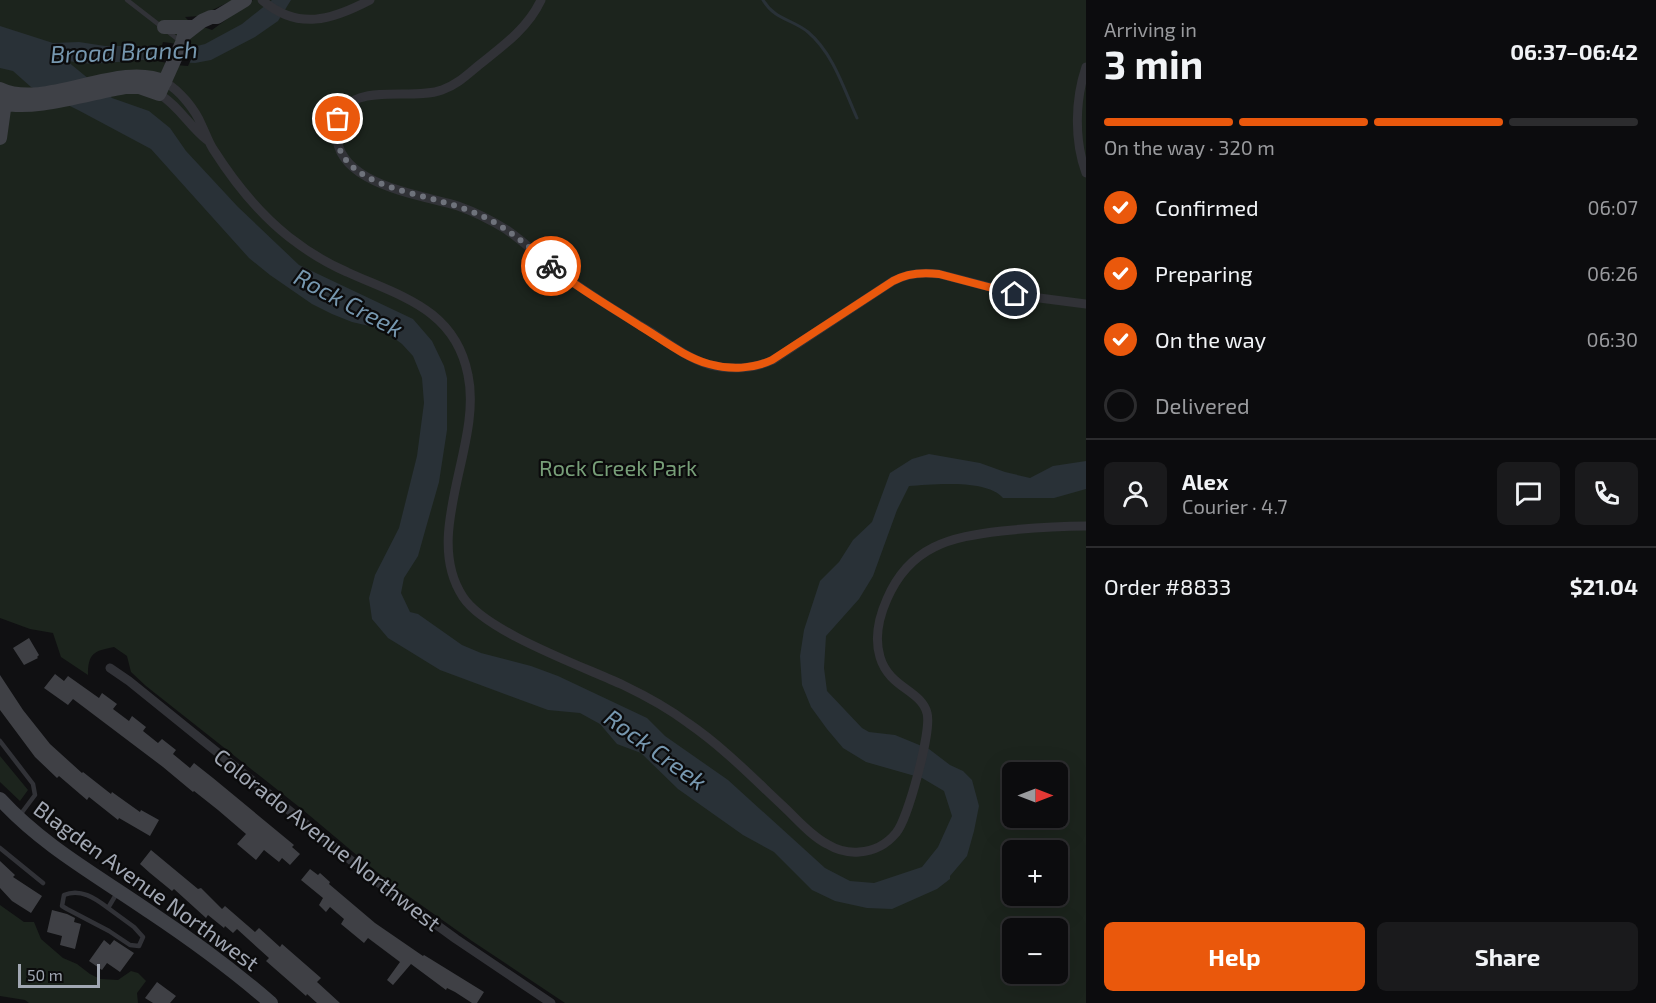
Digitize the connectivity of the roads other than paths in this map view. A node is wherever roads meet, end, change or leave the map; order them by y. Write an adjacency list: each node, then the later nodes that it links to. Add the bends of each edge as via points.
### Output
1 (127, 0): 7 (lane)
2 (245, 0): 6 (main road)
3 (370, 0): 5 (street, via 329,18 304,20 284,15)
4 (541, 0): 15 (street, via 520,31 452,87 423,95 368,95 354,100 342,111 336,128 344,157 377,182 489,220 590,294 683,353 711,365 736,368 768,362 893,281 909,275 933,273 1024,296)
5 (264, 2)
6 (218, 17): 8 (main road); 9 (main road, via 214,24)
7 (164, 27): 8 (main road); 9 (lane)
8 (193, 27): 9 (main road)
9 (181, 44): 11 (main road)
10 (1086, 67): 14 (street, via 1078,118)
11 (162, 88): 12 (main road, via 128,83 15,105); 16 (street, via 207,140 242,192 280,230 327,262 426,309 456,343 467,368 471,400 451,513 449,557 459,590 477,613 674,713 723,750 816,837 840,850 862,852 877,848 890,840 903,822 928,727 924,706 891,678 878,649 878,627 897,580 919,556 958,537)
12 (3, 97): 13 (main road)
13 (0, 138)
14 (1086, 173)
15 (1086, 304)
16 (1086, 526)
17 (110, 668): 26 (street, Colorado Avenue Northwest, via 379,883)
18 (0, 741): 20 (lane, via 33,784 35,795)
19 (0, 799): 20 (main road, Blagden Avenue Northwest)
20 (18, 818): 23 (main road, Blagden Avenue Northwest)
21 (0, 848): 22 (lane)
22 (43, 883)
23 (118, 891): 24 (lane); 25 (main road, Blagden Avenue Northwest, via 173,927)
24 (108, 908): 24 (lane, via 143,937 139,946 130,945 67,909 62,901 64,895 75,892 99,900)
25 (271, 1003)
26 (551, 1003)

